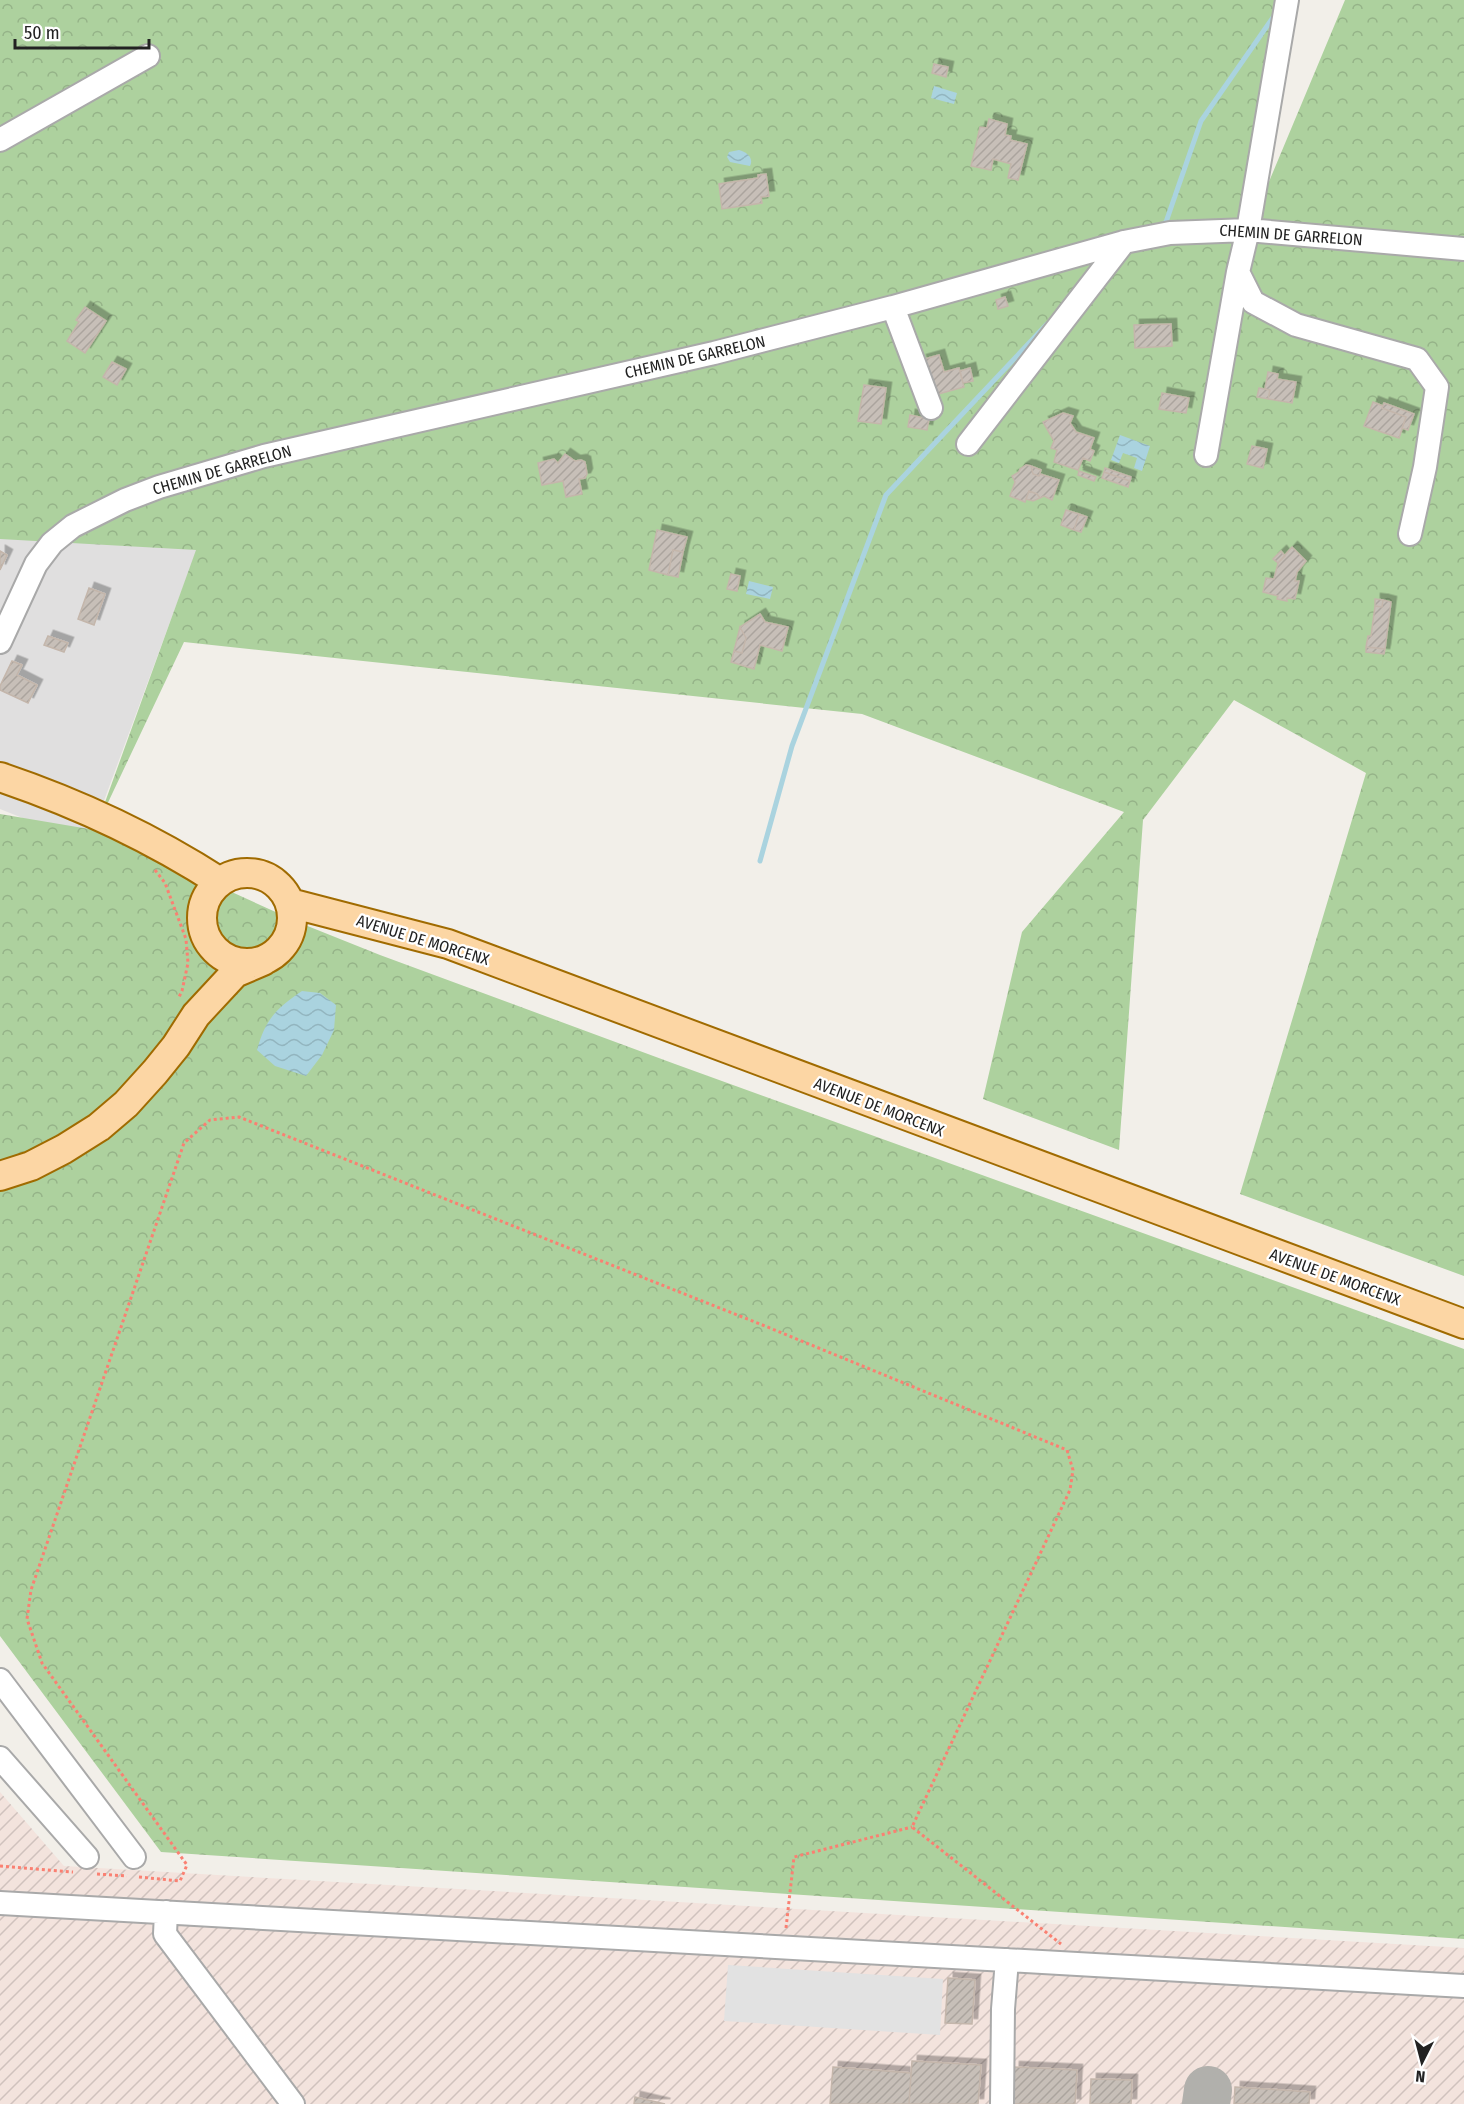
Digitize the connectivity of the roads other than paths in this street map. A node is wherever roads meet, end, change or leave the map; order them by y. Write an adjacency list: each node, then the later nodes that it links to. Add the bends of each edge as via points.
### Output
1 (1287, 0): 4 (street)
2 (148, 56): 3 (street)
3 (0, 140)
4 (1248, 230): 5 (street, CHEMIN DE GARRELON, via 1170,233); 6 (street, CHEMIN DE GARRELON); 7 (street)
5 (1124, 242): 8 (street, CHEMIN DE GARRELON); 10 (street)
6 (1464, 249)
7 (1238, 272): 11 (street); 12 (street, via 1253,302 1296,325 1417,359 1437,387)
8 (893, 308): 9 (street); 13 (street, CHEMIN DE GARRELON, via 264,456 159,487 73,526 52,543 36,564)
9 (931, 408)
10 (968, 444)
11 (1206, 455)
12 (1410, 534)
13 (0, 642)
14 (0, 777): 15 (main road, via 86,809)
15 (151, 854): 16 (main road, via 180,856); 17 (main road, via 176,871)
16 (220, 882): 17 (main road); 18 (main road, via 246,873 273,881 279,886)
17 (202, 911): 19 (main road, via 205,935)
18 (291, 917): 20 (main road, via 280,949); 23 (main road, AVENUE DE MORCENX, via 379,925 448,944)
19 (211, 945): 20 (main road, via 235,962); 21 (main road, via 210,970)
20 (263, 961): 21 (main road, via 235,973)
21 (187, 1007): 22 (main road, via 176,1046 126,1104 99,1127 48,1157)
22 (0, 1176)
23 (1464, 1324)
24 (0, 1680): 26 (street)
25 (0, 1758): 27 (street)
26 (134, 1857)
27 (85, 1867)
28 (0, 1903): 29 (street)
29 (166, 1912): 30 (street); 32 (street, via 165,1934)
30 (1007, 1960): 31 (street); 33 (street)
31 (1464, 1986)
32 (293, 2104)
33 (1002, 2104)

